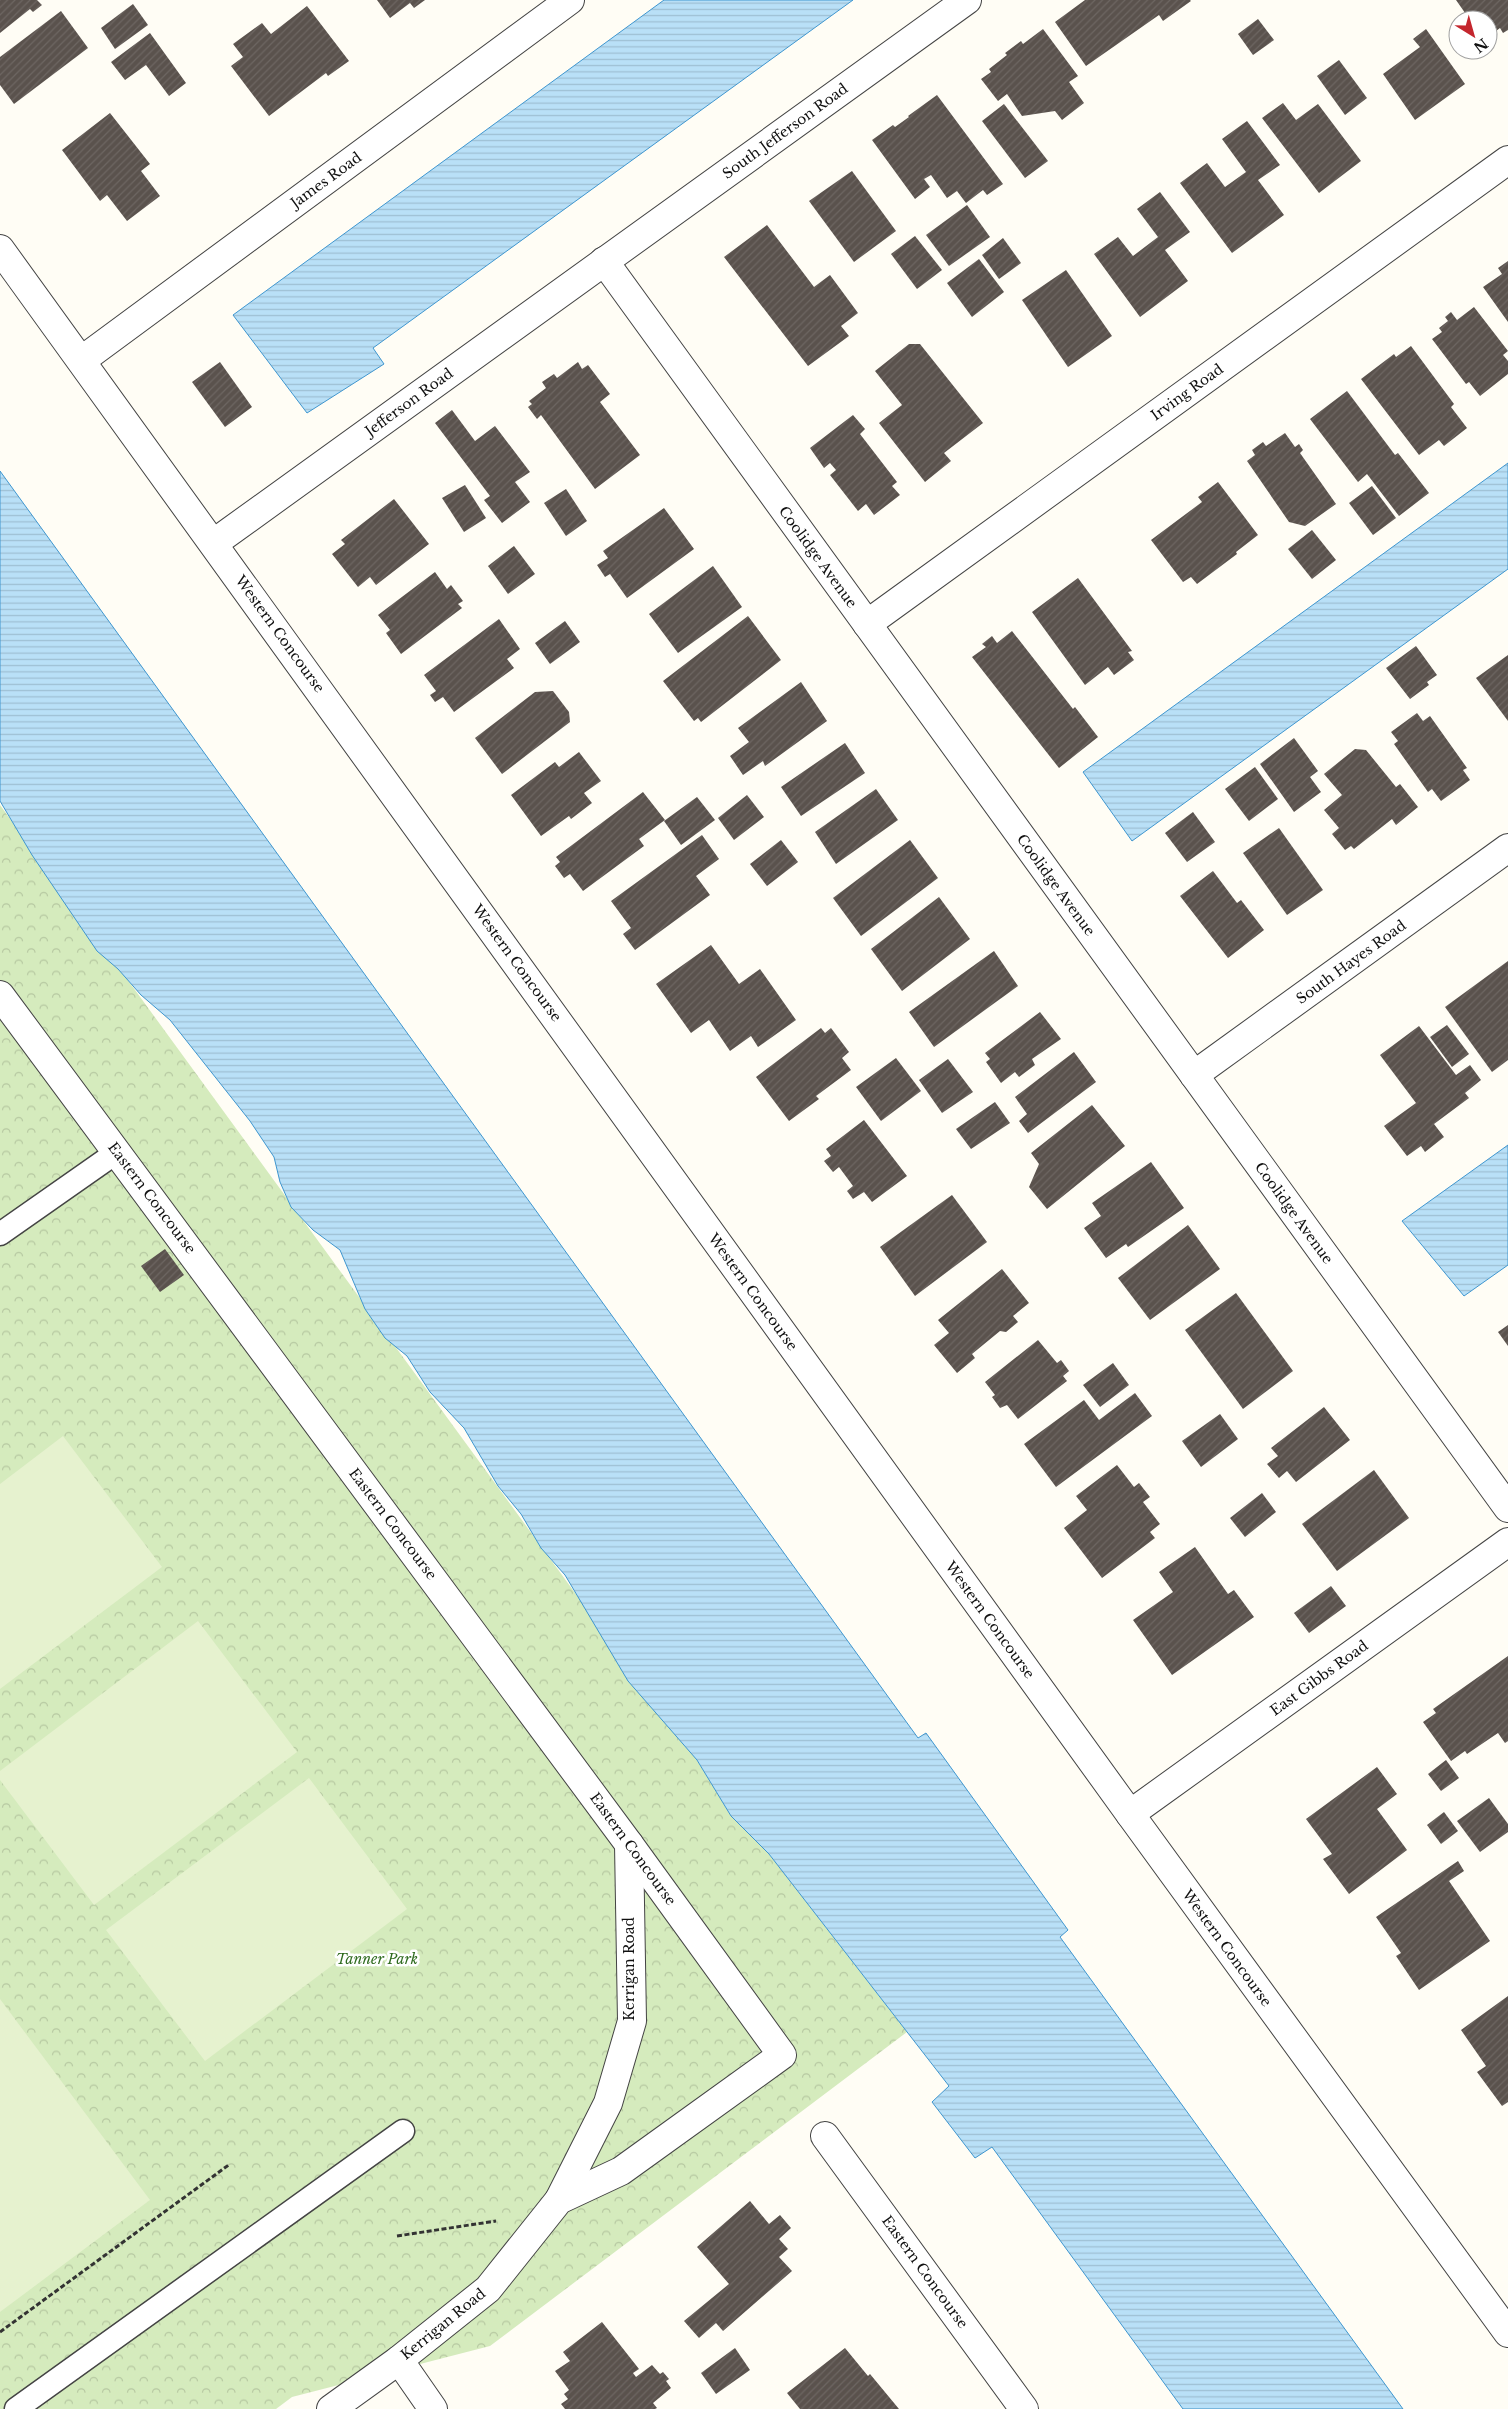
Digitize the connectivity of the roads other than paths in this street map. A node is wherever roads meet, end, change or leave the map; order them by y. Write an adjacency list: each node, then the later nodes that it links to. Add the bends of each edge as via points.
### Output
1 (570, 0): 6 (street, James Road)
2 (966, 0): 5 (street, South Jefferson Road)
3 (1508, 160): 8 (street, Irving Road)
4 (0, 249): 6 (street, Western Concourse)
5 (604, 261): 7 (street, Jefferson Road); 8 (street, Coolidge Avenue)
6 (82, 360): 7 (street, Western Concourse)
7 (214, 543): 16 (street, Western Concourse)
8 (867, 624): 11 (street, Coolidge Avenue)
9 (1508, 848): 11 (street, South Hayes Road)
10 (0, 995): 12 (street, Eastern Concourse)
11 (1194, 1075): 14 (street, Coolidge Avenue)
12 (117, 1152): 13 (lane); 17 (street, Eastern Concourse)
13 (0, 1234)
14 (1508, 1508)
15 (1508, 1542): 16 (street, East Gibbs Road)
16 (1130, 1814): 22 (street, Western Concourse)
17 (629, 1844): 18 (street, Eastern Concourse); 21 (street, Kerrigan Road, via 632,2021 608,2103)
18 (782, 2055): 21 (street, Kerrigan Road, via 621,2170)
19 (403, 2131): 24 (lane)
20 (826, 2136): 27 (street, Eastern Concourse)
21 (552, 2208): 23 (street, Kerrigan Road, via 488,2290)
22 (1508, 2333)
23 (399, 2360): 25 (street, Kerrigan Road); 26 (street)
24 (16, 2409)
25 (331, 2409)
26 (433, 2409)
27 (1024, 2409)

